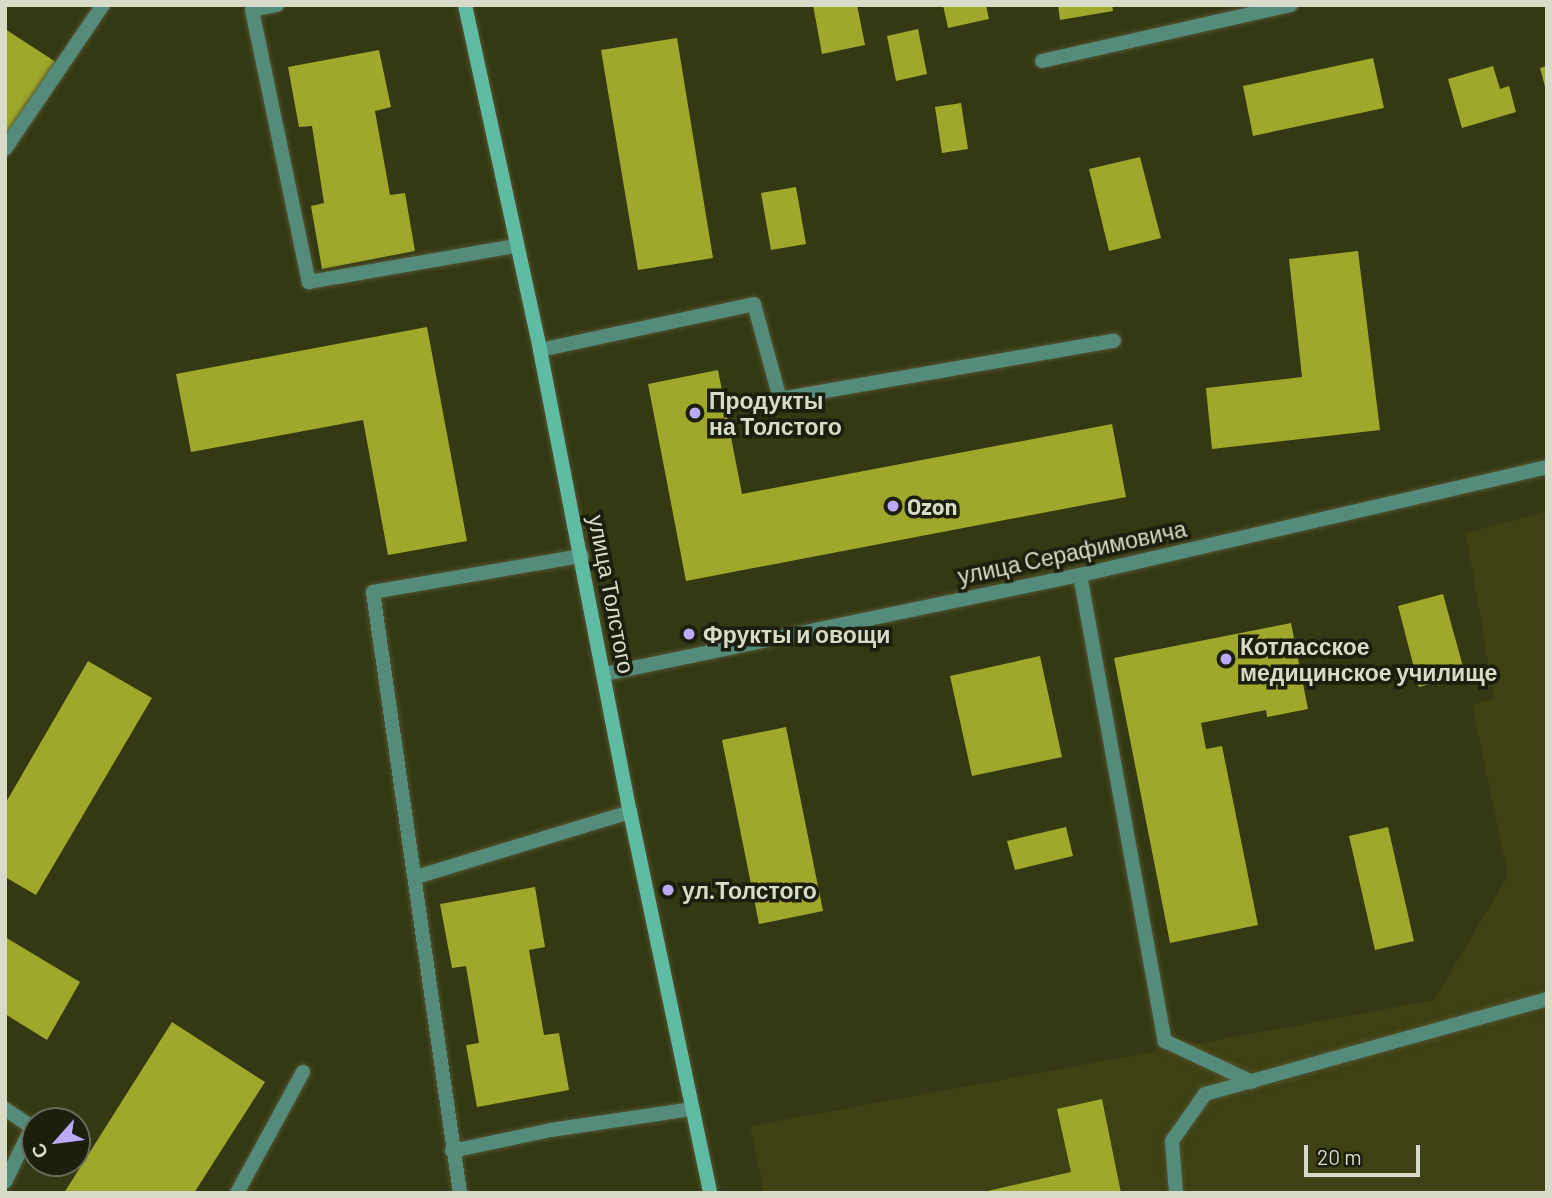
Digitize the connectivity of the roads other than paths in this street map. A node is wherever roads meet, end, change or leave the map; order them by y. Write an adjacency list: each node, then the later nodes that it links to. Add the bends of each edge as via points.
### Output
1 (103, 5): 7 (street)
2 (277, 5): 5 (street)
3 (465, 5): 8 (street, улица Толстого)
4 (1291, 5): 6 (street)
5 (249, 8): 8 (street, via 309,282)
6 (1042, 61)
7 (5, 149)
8 (515, 246): 10 (street, улица Толстого)
9 (1114, 341): 10 (street, via 780,399 754,304)
10 (540, 350): 12 (street, улица Толстого)
11 (1547, 467): 13 (street, улица Серафимовича)
12 (582, 556): 14 (street, улица Толстого); 16 (street, via 373,592)
13 (1080, 575): 14 (street, улица Серафимовича); 19 (street, via 1165,1041)
14 (605, 674): 15 (street, улица Толстого)
15 (630, 812): 16 (street); 21 (street, улица Толстого)
16 (416, 877): 22 (street)
17 (1547, 999): 19 (street)
18 (303, 1072): 24 (street)
19 (1252, 1082): 27 (street, via 1205,1094 1172,1141)
20 (5, 1109): 23 (street, via 32,1127)
21 (691, 1109): 22 (street, via 551,1130); 26 (street, улица Толстого)
22 (452, 1151): 25 (street)
23 (5, 1182)
24 (237, 1193)
25 (460, 1193)
26 (710, 1193)
27 (1176, 1193)

